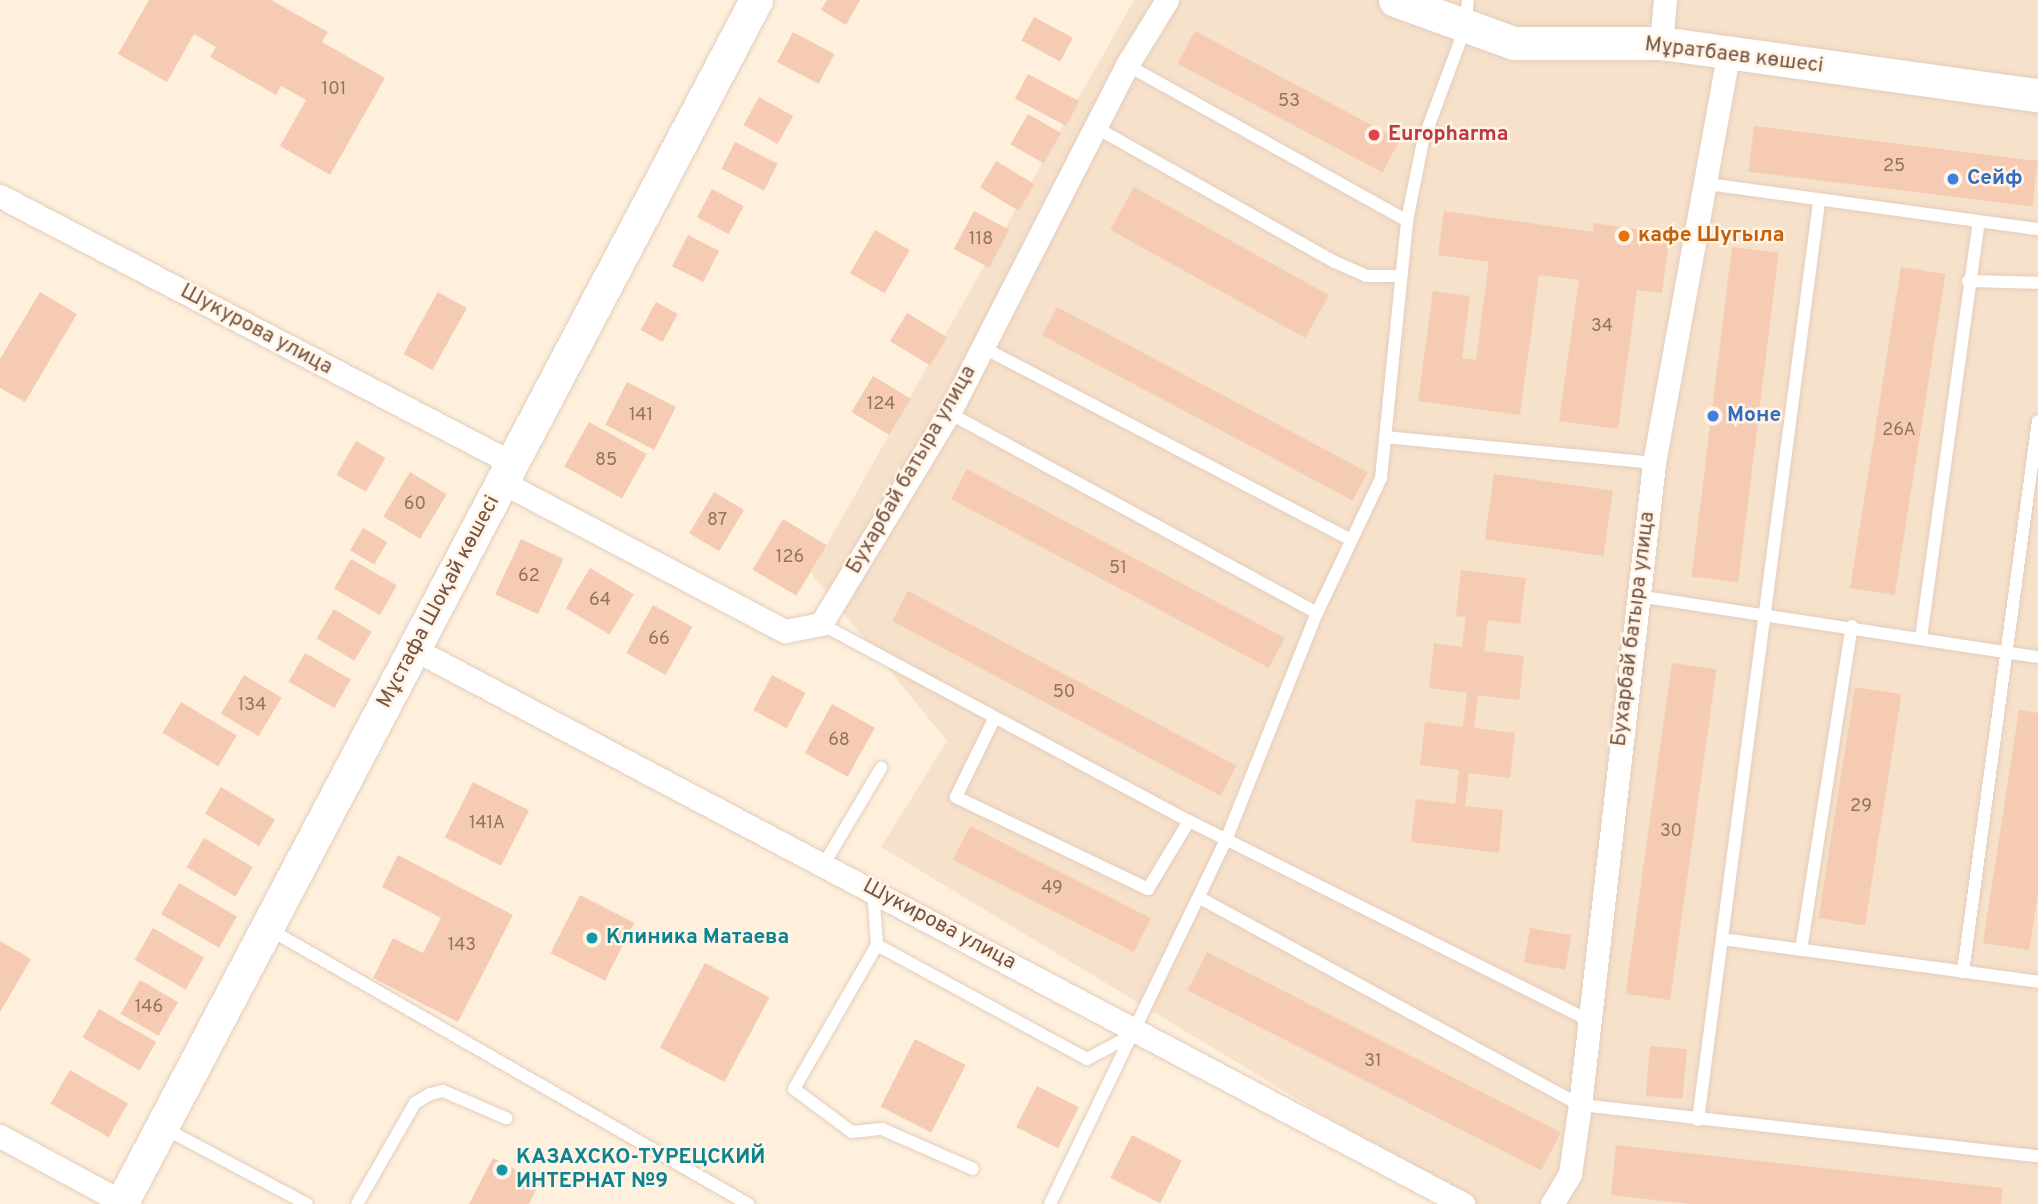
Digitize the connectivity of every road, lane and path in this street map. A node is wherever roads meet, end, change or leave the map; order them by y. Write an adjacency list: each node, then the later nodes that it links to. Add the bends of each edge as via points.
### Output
1 (756, 0): 25 (street, Мұстафа Шоқай көшесі)
2 (1167, 0): 8 (street, Бухарбай батыра улица)
3 (1395, 0): 5 (street, Мұратбаев көшесі)
4 (1665, 0): 6 (street)
5 (1466, 14): 6 (street, Мұратбаев көшесі, via 1514,43); 14 (lane, via 1423,141)
6 (1661, 43): 7 (street, Мұратбаев көшесі)
7 (1728, 54): 9 (street, Мұратбаев көшесі); 11 (street, Бухарбай батыра улица)
8 (1127, 65): 10 (street, Бухарбай батыра улица); 14 (lane)
9 (2038, 95)
10 (1095, 127): 17 (lane, via 1335,262 1366,276); 20 (street, Бухарбай батыра улица)
11 (1701, 183): 13 (lane); 24 (street, Бухарбай батыра улица)
12 (0, 196): 25 (street, Шукурова улица)
13 (1819, 202): 15 (lane); 28 (lane)
14 (1407, 221): 17 (lane)
15 (1979, 222): 16 (lane); 18 (lane)
16 (2038, 229)
17 (1401, 276): 23 (lane)
18 (1968, 281): 19 (lane); 32 (lane)
19 (2038, 283)
20 (982, 347): 21 (street, Бухарбай батыра улица); 26 (lane)
21 (949, 413): 29 (lane); 30 (street, Бухарбай батыра улица)
22 (2038, 421): 34 (lane)
23 (1385, 437): 24 (lane); 26 (lane, via 1381,478)
24 (1654, 463): 27 (street, Бухарбай батыра улица)
25 (507, 472): 30 (street, via 785,631); 33 (street, Мұстафа Шоқай көшесі)
26 (1351, 540): 29 (lane)
27 (1638, 596): 28 (lane); 49 (street, Бухарбай батыра улица)
28 (1768, 612): 31 (lane); 44 (lane)
29 (1317, 613): 39 (lane)
30 (821, 624): 36 (lane)
31 (1852, 626): 32 (lane); 46 (lane)
32 (1921, 638): 34 (lane)
33 (414, 649): 40 (street, Шукирова улица); 43 (street, Мұстафа Шоқай көшесі)
34 (2005, 652): 35 (lane); 47 (lane)
35 (2038, 657)
36 (994, 719): 38 (lane); 38 (lane, via 956,797 1148,889)
37 (881, 768): 40 (lane)
38 (1189, 821): 39 (lane)
39 (1226, 840): 42 (lane); 49 (lane)
40 (824, 864): 41 (street, Шукирова улица)
41 (873, 890): 45 (lane); 50 (street, Шукирова улица)
42 (1200, 898): 50 (lane); 51 (lane)
43 (267, 928): 54 (street, Мұстафа Шоқай көшесі); 61 (lane)
44 (1722, 939): 46 (lane); 53 (lane)
45 (877, 945): 50 (lane, via 1087,1059); 57 (lane, via 794,1089 852,1132 883,1129)
46 (1801, 950): 47 (lane)
47 (1963, 972): 48 (lane)
48 (2038, 982)
49 (1588, 1020): 51 (street, Бухарбай батыра улица)
50 (1139, 1032): 62 (lane); 63 (street, Шукирова улица)
51 (1580, 1105): 53 (lane); 64 (street, Бухарбай батыра улица, via 1570,1174)
52 (506, 1118): 60 (lane, via 443,1091 430,1094 415,1103)
53 (1698, 1120): 56 (lane)
54 (162, 1127): 58 (street, Мұстафа Шоқай көшесі); 59 (lane)
55 (0, 1136): 58 (street)
56 (2038, 1156)
57 (973, 1170)
58 (122, 1203)
59 (307, 1204)
60 (357, 1204)
61 (748, 1204)
62 (1050, 1204)
63 (1463, 1204)
64 (1552, 1204)

